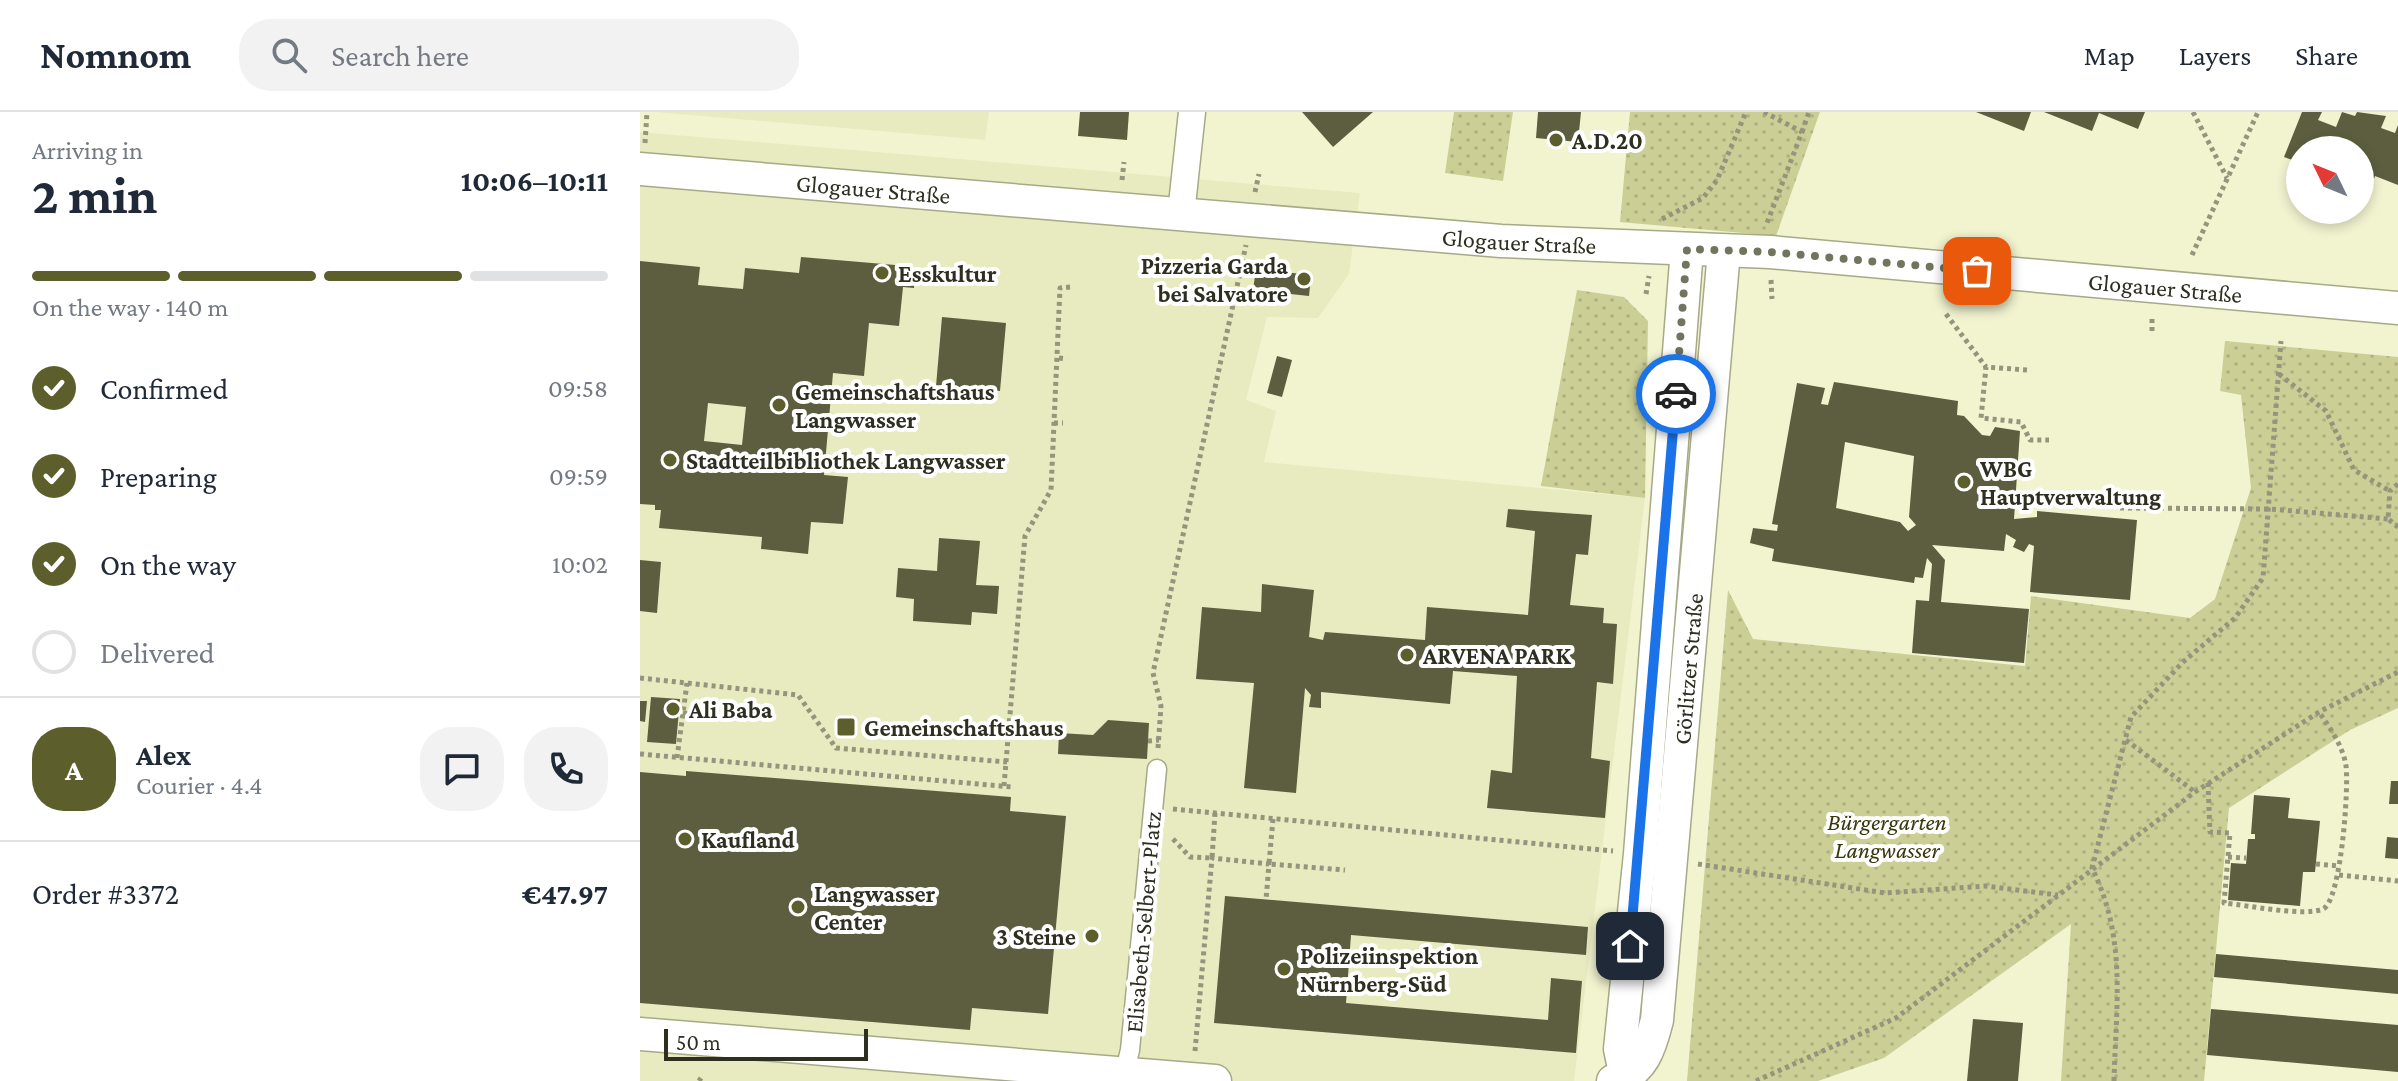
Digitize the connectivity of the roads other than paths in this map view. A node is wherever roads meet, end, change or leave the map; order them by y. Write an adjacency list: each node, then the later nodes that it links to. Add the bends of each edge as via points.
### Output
1 (1192, 112): 3 (street)
2 (640, 169): 3 (street, Glogauer Straße)
3 (1181, 214): 4 (street, Glogauer Straße, via 1501,241)
4 (1687, 249): 5 (street, Glogauer Straße); 8 (street, Görlitzer Straße)
5 (1724, 251): 6 (street, Glogauer Straße); 8 (street, Görlitzer Straße)
6 (2398, 308)
7 (1157, 769): 10 (street, Elisabeth-Selbert-Platz)
8 (1655, 857): 12 (street, Görlitzer Straße, via 1657,1020 1646,1057)
9 (640, 1034): 10 (street)
10 (1124, 1074): 11 (street)
11 (1204, 1080)
12 (1622, 1080)

